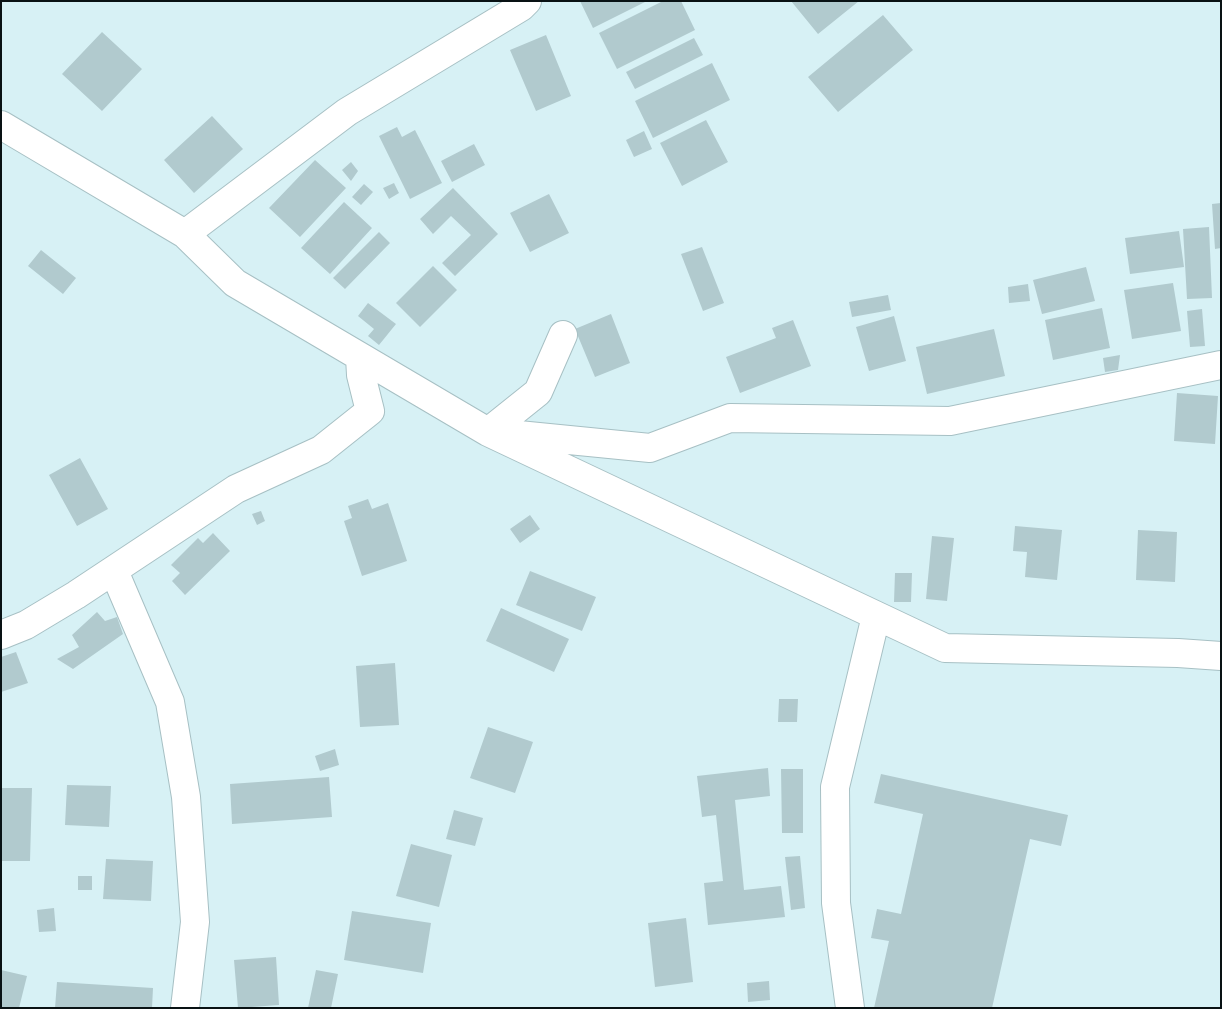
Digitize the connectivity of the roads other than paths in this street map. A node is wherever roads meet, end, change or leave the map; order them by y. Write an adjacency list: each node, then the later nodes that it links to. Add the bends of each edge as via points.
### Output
1 (527, 1): 3 (street, via 347,112)
2 (1, 125): 3 (street)
3 (185, 234): 5 (street, via 235,284)
4 (563, 336): 7 (street, via 538,392)
5 (360, 357): 7 (street); 8 (street, via 370,411 321,450 236,489)
6 (1221, 365): 7 (street, via 950,421 730,418 650,448)
7 (488, 432): 9 (street)
8 (114, 571): 10 (street, via 26,626); 12 (street, via 170,702 186,797 195,922)
9 (876, 616): 11 (street, via 945,648); 13 (street, via 835,787 836,903)
10 (1, 635)
11 (1221, 656)
12 (185, 1008)
13 (850, 1008)

